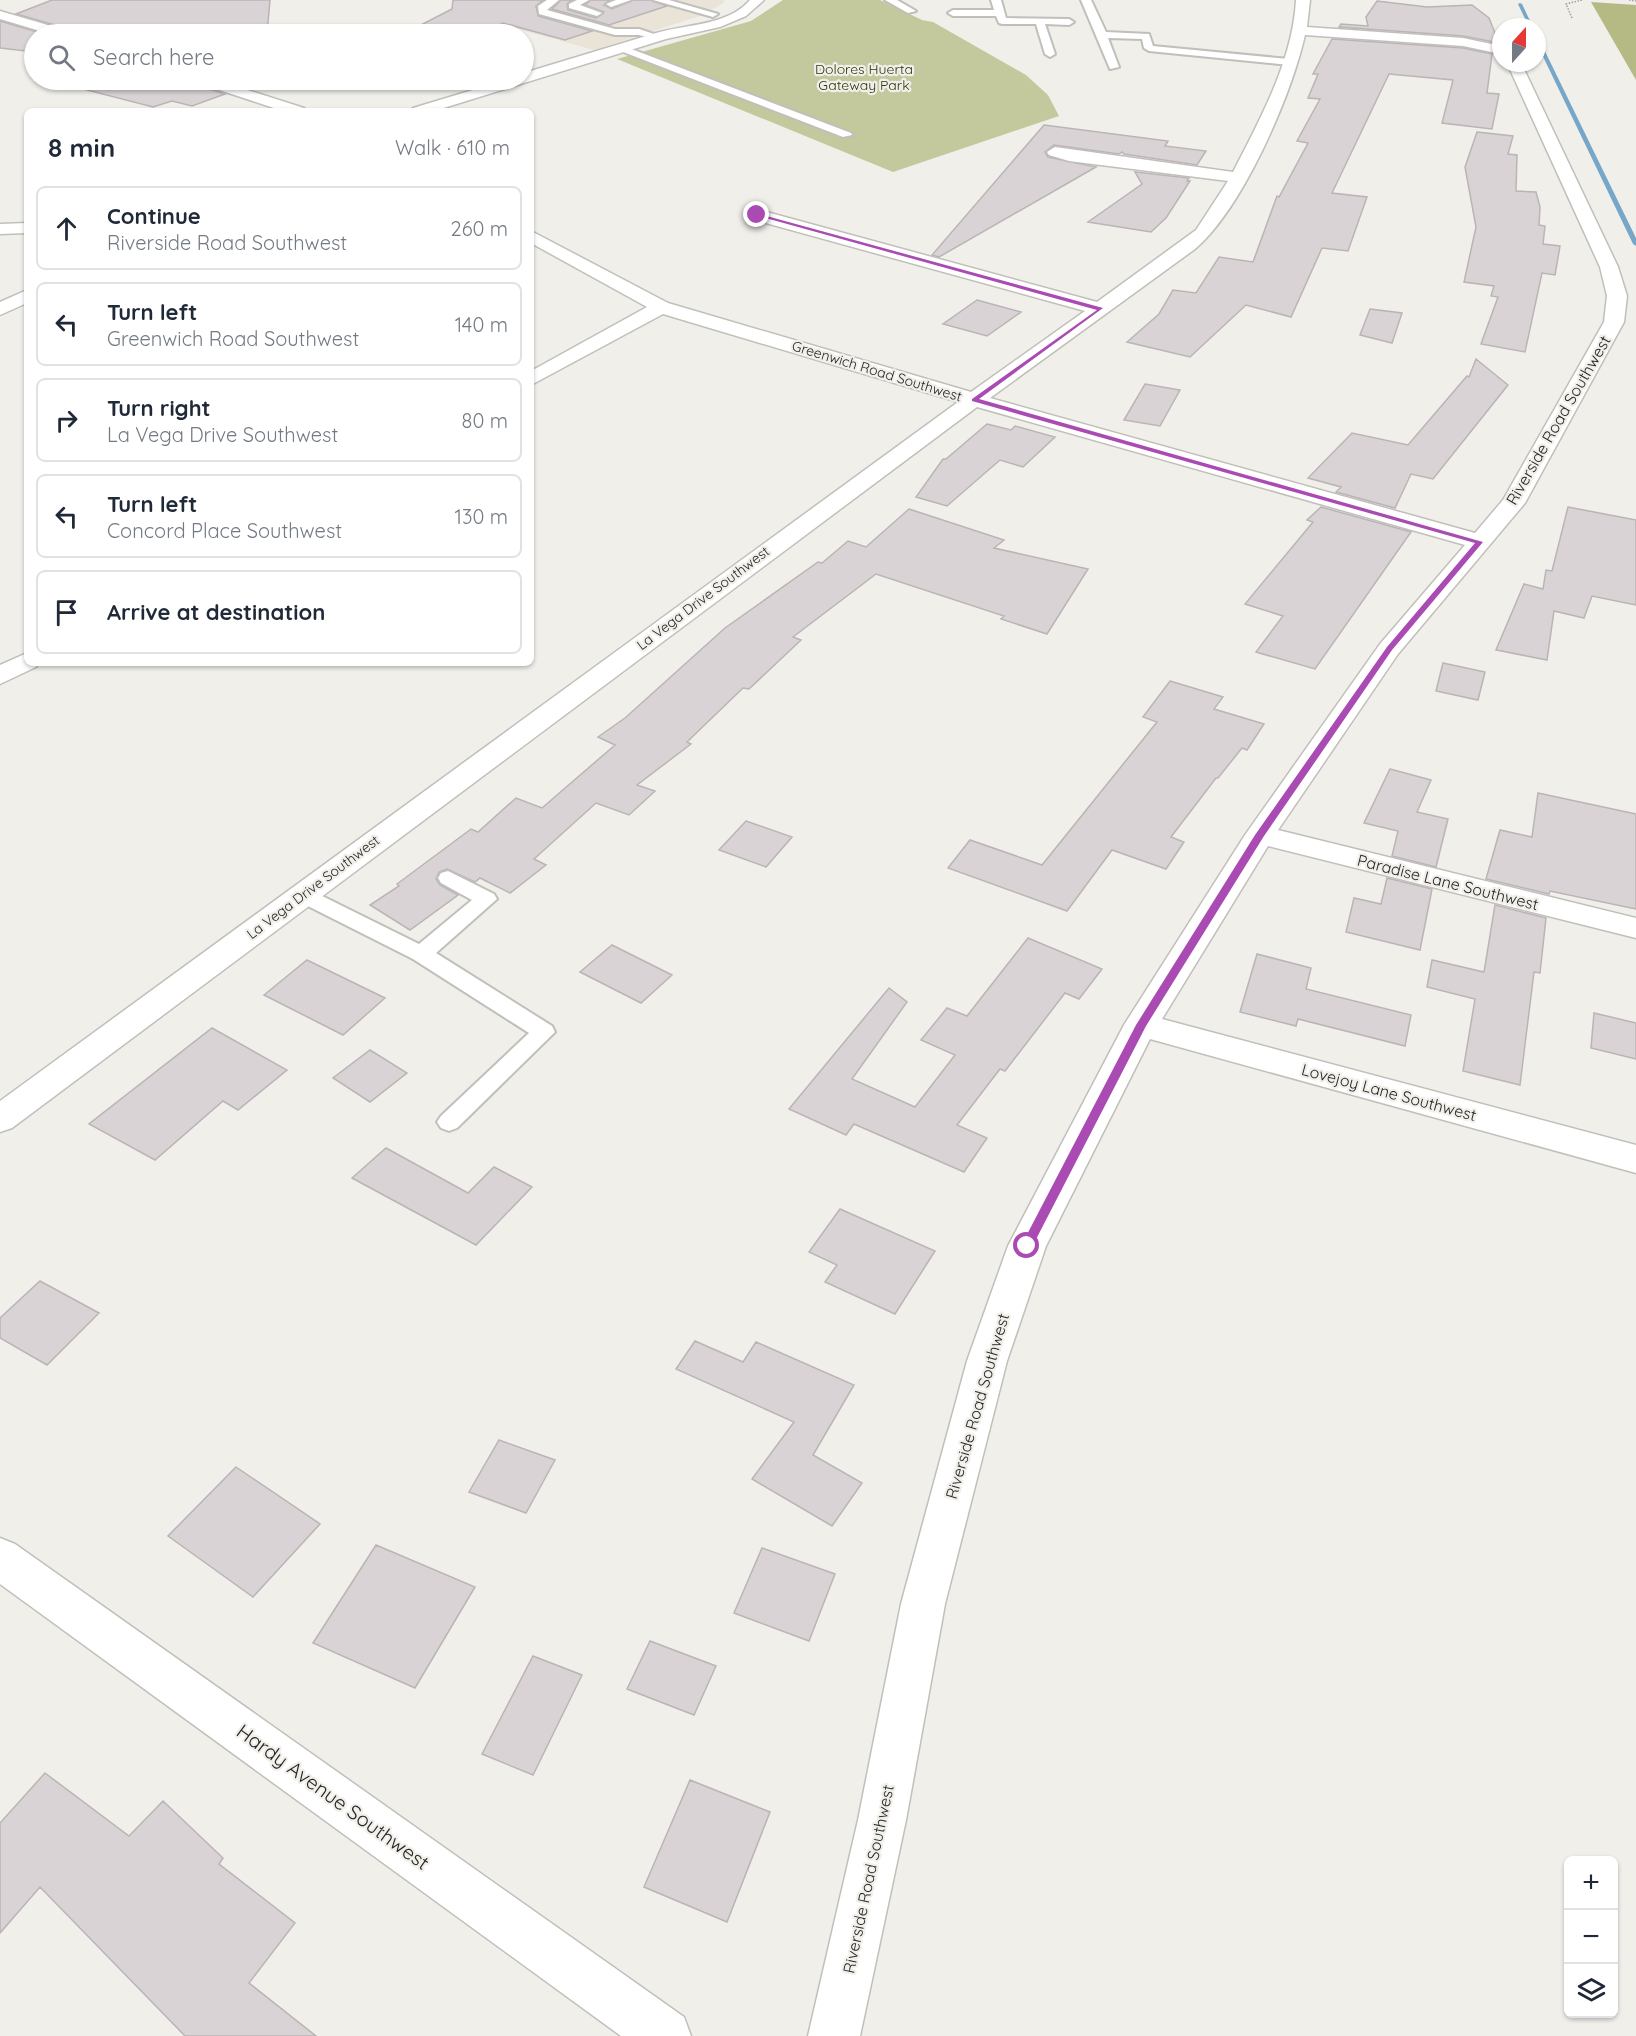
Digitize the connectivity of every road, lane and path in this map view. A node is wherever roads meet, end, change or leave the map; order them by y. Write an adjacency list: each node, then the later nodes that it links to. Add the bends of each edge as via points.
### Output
1 (554, 0): 16 (lane)
2 (584, 0): 15 (lane)
3 (626, 0): 14 (lane)
4 (658, 0): 20 (lane)
5 (757, 0): 28 (street, via 739,15 681,33)
6 (890, 0): 17 (lane)
7 (996, 0): 19 (lane)
8 (1086, 0): 30 (lane)
9 (1303, 0): 29 (street, La Vega Drive Southwest)
10 (1582, 0): 23 (path, via 1566,4)
11 (1629, 0): 12 (path)
12 (1636, 0)
13 (731, 1): 20 (street)
14 (611, 4)
15 (572, 6): 16 (lane); 22 (lane)
16 (542, 8): 28 (lane, via 542,12 615,32)
17 (911, 11)
18 (953, 13): 19 (lane)
19 (1000, 13): 25 (lane, via 1002,21)
20 (713, 14): 28 (street)
21 (0, 15): 27 (street)
22 (605, 15)
23 (1572, 18)
24 (628, 21): 28 (lane)
25 (1040, 22): 26 (lane); 33 (lane)
26 (1069, 22)
27 (30, 24)
28 (659, 30): 31 (street)
29 (1298, 30): 32 (street, via 1463,42); 34 (street, La Vega Drive Southwest)
30 (1103, 35): 34 (lane, via 1146,36 1144,48); 35 (lane, via 1114,48)
31 (621, 48): 37 (street); 42 (lane)
32 (1492, 48)
33 (1050, 54)
34 (1288, 62): 44 (street, La Vega Drive Southwest, via 1265,127)
35 (1114, 67)
36 (1518, 72): 55 (street, Riverside Road Southwest, via 1609,267 1617,296 1614,322 1512,504)
37 (534, 75)
38 (234, 90): 40 (street)
39 (486, 90): 41 (street)
40 (290, 108)
41 (428, 108)
42 (847, 135)
43 (1055, 152): 44 (street)
44 (1236, 177): 52 (street, La Vega Drive Southwest, via 1208,228)
45 (757, 215): 52 (street)
46 (24, 228): 47 (street)
47 (0, 229)
48 (534, 238): 50 (street, Greenwich Road Southwest)
49 (24, 297): 51 (street)
50 (661, 307): 53 (street); 54 (street, Greenwich Road Southwest)
51 (0, 309)
52 (1101, 309): 54 (street, La Vega Drive Southwest)
53 (534, 377)
54 (974, 400): 55 (street, Greenwich Road Southwest); 60 (street, La Vega Drive Southwest)
55 (1480, 542): 58 (street, Riverside Road Southwest, via 1389,649)
56 (24, 662): 57 (street)
57 (0, 676)
58 (1260, 835): 61 (street, Paradise Lane Southwest); 63 (street, Riverside Road Southwest)
59 (448, 878): 62 (lane, via 487,899)
60 (303, 895): 62 (lane); 64 (street, La Vega Drive Southwest)
61 (1636, 928)
62 (421, 954): 65 (lane, via 544,1032)
63 (1141, 1025): 66 (street, Lovejoy Lane Southwest); 69 (street, Riverside Road Southwest, via 1027,1246 987,1361 923,1604 882,1820)
64 (0, 1119)
65 (449, 1122)
66 (1636, 1159)
67 (0, 1558): 68 (street, Hardy Avenue Southwest)
68 (665, 2036)
69 (834, 2036)

